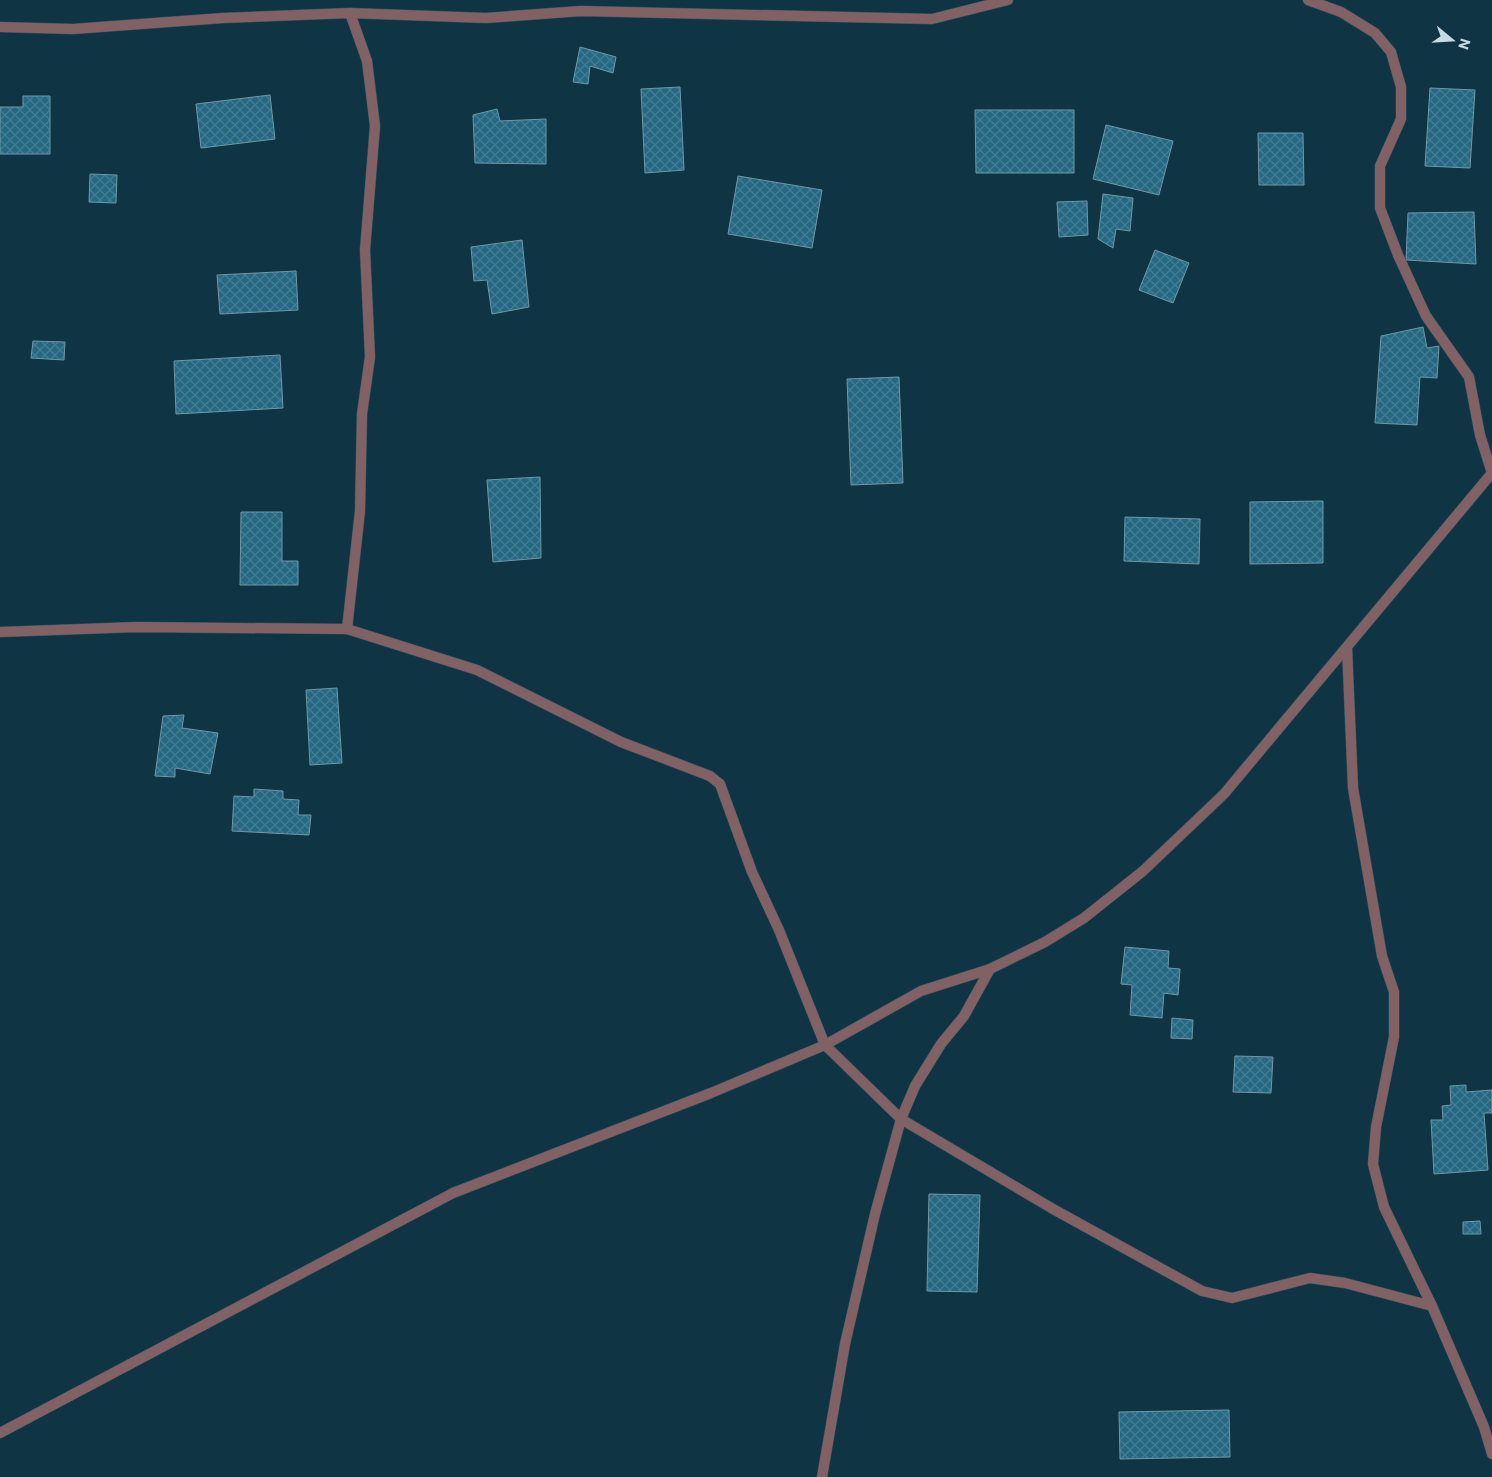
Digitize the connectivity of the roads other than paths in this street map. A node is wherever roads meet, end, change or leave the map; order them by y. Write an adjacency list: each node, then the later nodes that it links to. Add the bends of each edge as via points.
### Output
1 (1008, 0): 3 (street, via 932,19 581,11 486,18)
2 (1308, 0): 5 (street, via 1341,12 1375,33 1392,52 1401,88 1401,119 1380,166 1380,208 1426,316 1469,377 1480,435)
3 (350, 13): 4 (street, via 73,29); 6 (street, via 367,61 375,135 365,250 370,357 362,402 362,494)
4 (0, 27)
5 (1492, 473): 8 (street)
6 (347, 629): 7 (street, via 137,627); 10 (street, via 477,670 620,742 700,771 720,784 752,872)
7 (0, 632)
8 (1347, 646): 9 (street, via 1224,794 1143,871 1084,918); 12 (street, via 1353,788 1382,956 1394,992 1394,1037 1376,1127 1373,1164 1384,1207)
9 (990, 969): 10 (street, via 921,991); 11 (street, via 964,1016 941,1044 915,1086)
10 (825, 1045): 11 (street); 13 (street, via 453,1193)
11 (901, 1119): 12 (street, via 1052,1209 1202,1291 1232,1298 1310,1278 1345,1283); 15 (street, via 845,1344)
12 (1432, 1306): 14 (street, via 1484,1427)
13 (0, 1433)
14 (1492, 1454)
15 (822, 1477)

